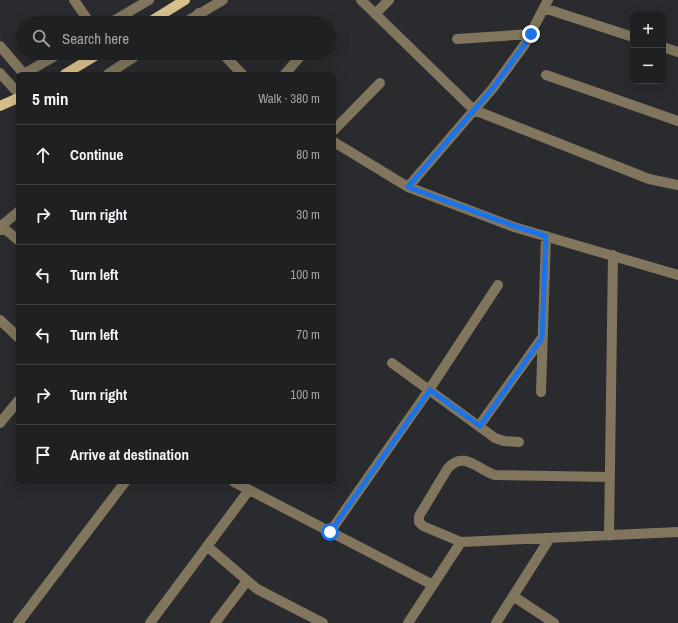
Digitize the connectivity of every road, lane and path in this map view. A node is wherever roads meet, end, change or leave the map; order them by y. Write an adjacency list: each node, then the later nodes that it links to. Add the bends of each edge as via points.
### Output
1 (74, 0): 10 (street)
2 (149, 0): 7 (street)
3 (185, 0): 12 (main road)
4 (223, 0): 13 (street)
5 (361, 0): 9 (street)
6 (389, 0): 9 (street)
7 (137, 3): 11 (street)
8 (546, 4): 14 (street); 15 (street)
9 (375, 14): 37 (street)
10 (85, 16)
11 (119, 16)
12 (159, 16)
13 (203, 16)
14 (531, 34): 16 (street); 37 (street)
15 (630, 36)
16 (457, 39)
17 (0, 46): 25 (street)
18 (666, 48): 19 (street)
19 (678, 52)
20 (48, 60): 26 (street)
21 (88, 60): 27 (main road)
22 (129, 60): 28 (street)
23 (229, 60): 29 (street)
24 (297, 60): 30 (street)
25 (22, 72)
26 (27, 72)
27 (68, 72)
28 (111, 72)
29 (240, 72)
30 (287, 72)
31 (0, 73): 34 (street)
32 (546, 75): 38 (street)
33 (380, 83): 39 (street)
34 (16, 97)
35 (16, 99): 36 (main road)
36 (0, 106)
37 (474, 110): 41 (street, via 649,179); 42 (street)
38 (678, 121)
39 (336, 128)
40 (336, 143): 42 (street)
41 (678, 185)
42 (408, 187): 46 (street)
43 (16, 214): 44 (street)
44 (0, 227)
45 (0, 230): 47 (street, via 6,230)
46 (546, 236): 48 (street); 53 (street)
47 (16, 238)
48 (613, 255): 49 (street); 61 (street)
49 (678, 275)
50 (498, 285): 55 (street)
51 (0, 320): 52 (street)
52 (16, 335)
53 (542, 338): 56 (street); 59 (street)
54 (392, 363): 55 (street)
55 (430, 390): 59 (street); 65 (street)
56 (541, 392)
57 (16, 403): 58 (street)
58 (1, 420)
59 (480, 426): 60 (street, via 495,438)
60 (519, 442)
61 (610, 477): 67 (street); 69 (street, via 495,475 486,473 472,463 462,460 453,462 418,516 423,526)
62 (123, 484): 74 (street)
63 (238, 484): 64 (street)
64 (249, 490): 65 (street); 70 (street)
65 (330, 532): 72 (street)
66 (678, 532): 67 (street)
67 (609, 536): 68 (street)
68 (550, 538): 69 (street); 73 (street)
69 (461, 542): 72 (street)
70 (207, 546): 71 (street); 75 (street)
71 (247, 581): 76 (street); 77 (street, via 257,589)
72 (433, 585): 78 (street)
73 (513, 596): 79 (street); 80 (street)
74 (18, 623)
75 (150, 623)
76 (215, 623)
77 (323, 623)
78 (408, 623)
79 (496, 623)
80 (554, 623)

